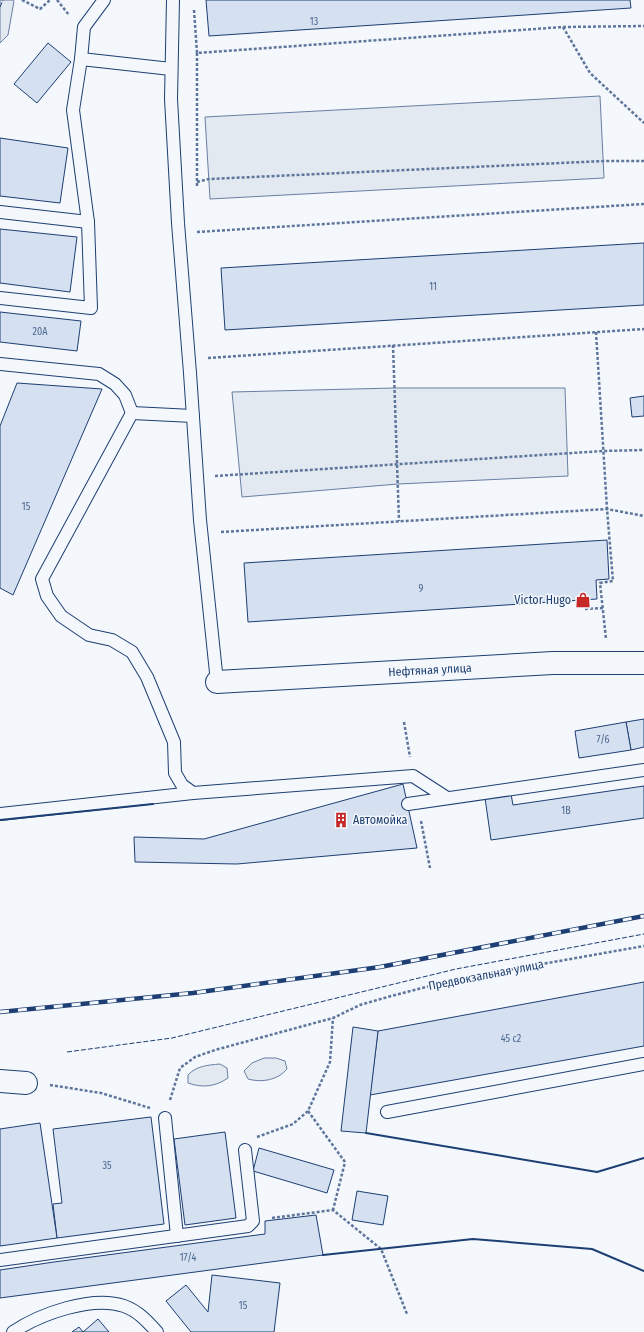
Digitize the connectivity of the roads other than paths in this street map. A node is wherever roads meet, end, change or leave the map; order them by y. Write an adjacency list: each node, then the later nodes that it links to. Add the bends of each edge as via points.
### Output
1 (104, 0): 3 (lane, via 84,27)
2 (173, 0): 4 (lane)
3 (81, 59): 4 (lane); 6 (lane, via 73,110)
4 (171, 69): 10 (lane, via 179,233)
5 (0, 212): 6 (lane)
6 (88, 222): 7 (lane, via 91,308)
7 (0, 298)
8 (0, 364): 9 (lane, via 99,374 115,384 125,395)
9 (132, 413): 10 (lane); 14 (lane, via 42,579 47,596 61,616 89,636 112,640 132,652 147,677 174,742 175,773 182,785)
10 (193, 416): 12 (lane, via 200,520)
11 (644, 663): 12 (street, Нефтяная улица, via 553,663)
12 (217, 682)
13 (644, 770): 15 (lane)
14 (193, 793): 15 (lane, via 413,776); 17 (lane)
15 (447, 798): 16 (lane)
16 (408, 804)
17 (0, 814)
18 (644, 1064): 21 (lane)
19 (0, 1081): 20 (street)
20 (26, 1083)
21 (387, 1112)
22 (165, 1118): 24 (lane)
23 (245, 1150): 24 (lane, via 253,1221 248,1226)
24 (177, 1236): 25 (lane)
25 (0, 1260)
26 (13, 1332): 27 (lane, via 62,1309 99,1303 123,1306 143,1316)
27 (157, 1332)

